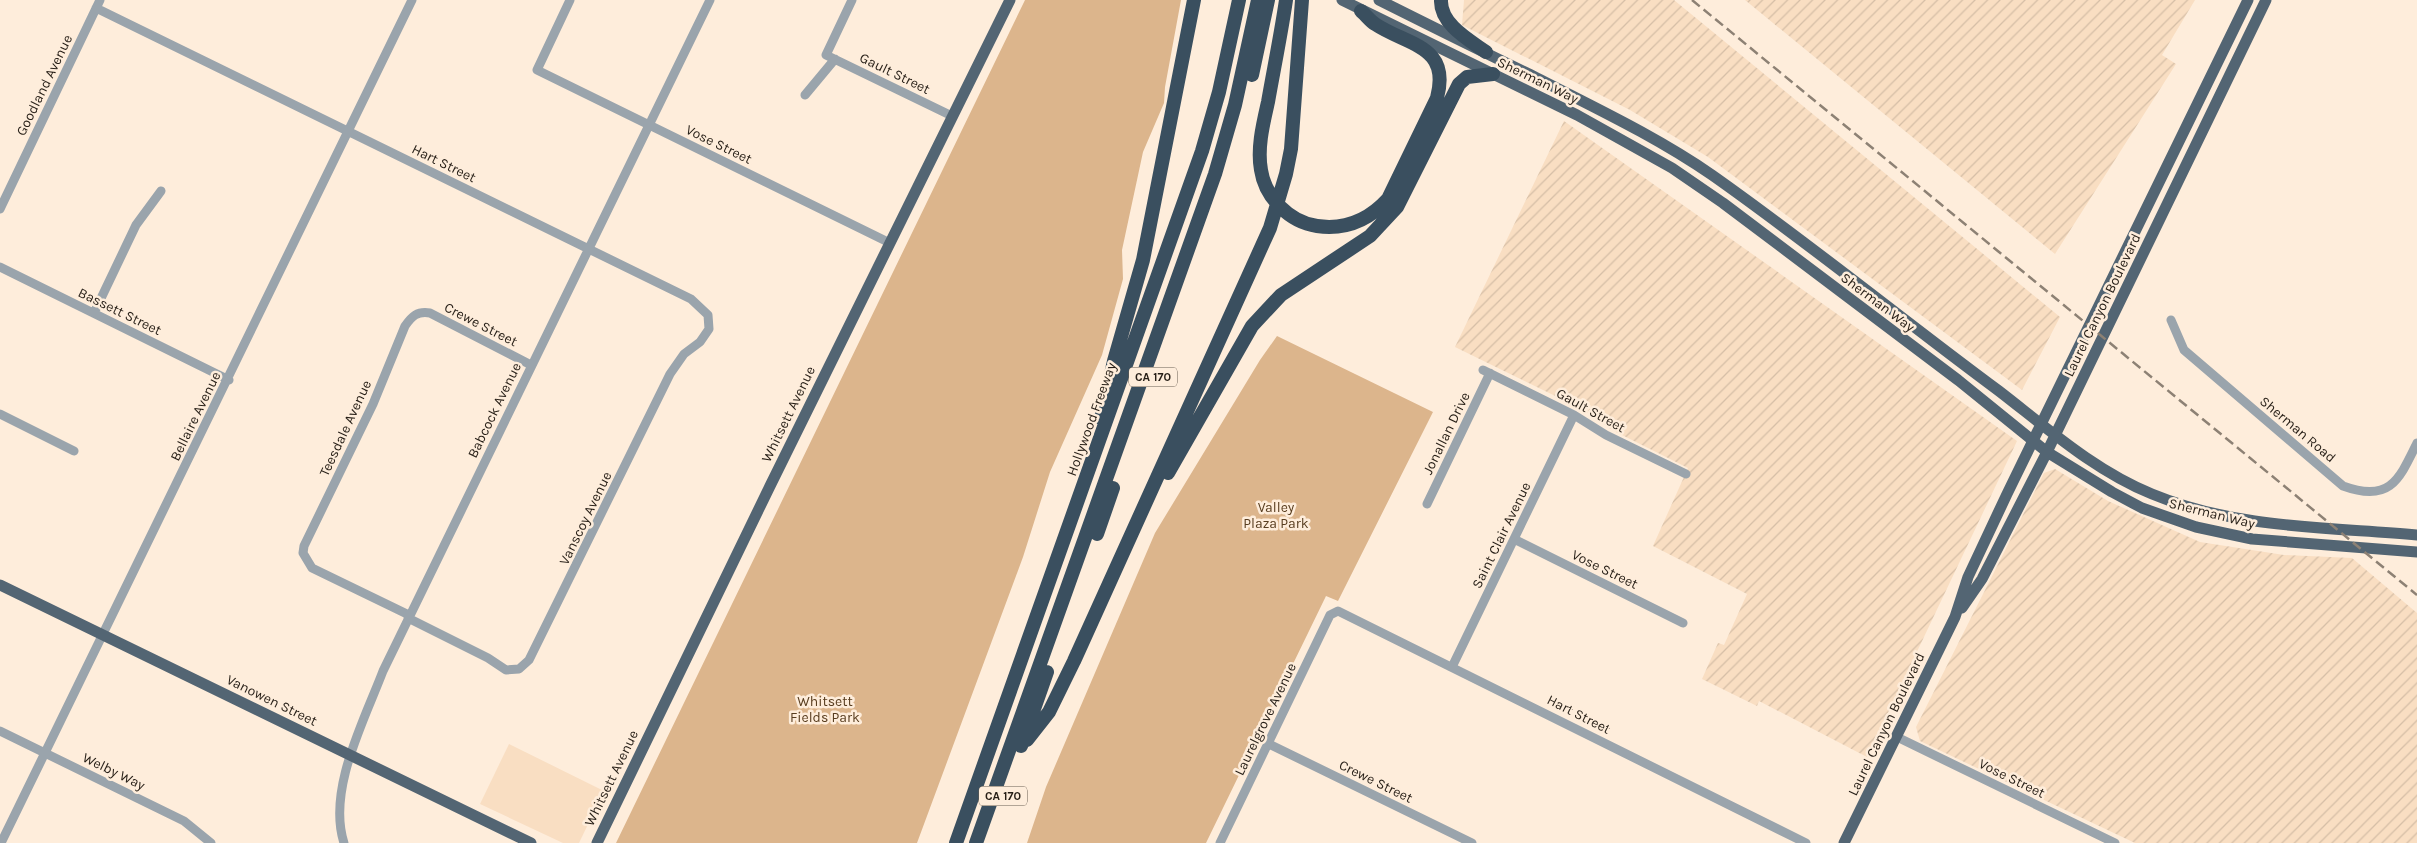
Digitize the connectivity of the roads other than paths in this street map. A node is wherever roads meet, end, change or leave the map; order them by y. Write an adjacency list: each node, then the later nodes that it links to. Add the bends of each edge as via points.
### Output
1 (412, 0): 29 (street, Bellaire Avenue)
2 (570, 0): 27 (street, Vose Street, via 536,70)
3 (710, 0): 27 (street, Babcock Avenue)
4 (852, 0): 21 (street, Gault Street, via 826,55)
5 (1010, 0): 26 (main road, Whitsett Avenue)
6 (1194, 0): 58 (highway, via 1143,260 1114,361)
7 (1239, 0): 58 (highway, Hollywood Freeway / CA 170, via 1202,151)
8 (1251, 0): 83 (highway, via 1215,150)
9 (1258, 0): 84 (highway, via 1236,105 1215,174)
10 (1268, 0): 74 (highway, CA 170, via 1243,115 1210,219)
11 (1286, 0): 19 (highway, via 1261,137 1260,169 1269,194 1282,209 1301,221 1324,227 1358,222 1380,208 1388,198 1440,87 1431,54 1375,24)
12 (1302, 0): 60 (highway, via 1286,174 1270,228)
13 (1342, 0): 19 (main road, Sherman Way)
14 (1379, 0): 20 (main road, Sherman Way)
15 (1441, 0): 20 (highway, via 1441,6 1457,31)
16 (2248, 0): 22 (main road, Laurel Canyon Boulevard)
17 (2266, 0): 24 (main road, Laurel Canyon Boulevard)
18 (98, 4): 29 (street, Hart Street); 36 (street, Goodland Avenue)
19 (1362, 11): 23 (main road, Sherman Way)
20 (1486, 52): 28 (main road, Sherman Way)
21 (835, 59): 25 (street); 26 (street, Gault Street)
22 (2215, 67): 24 (main road); 51 (main road, Laurel Canyon Boulevard)
23 (1493, 74): 30 (main road, Sherman Way); 60 (highway, via 1467,77 1459,84 1398,207 1382,226 1281,295 1252,326 1206,410)
24 (2230, 74): 52 (main road, Laurel Canyon Boulevard)
25 (805, 95)
26 (952, 116): 37 (main road, Whitsett Avenue)
27 (650, 125): 37 (street, Vose Street); 38 (street, Babcock Avenue)
28 (1631, 125): 30 (main road); 31 (main road, Sherman Way)
29 (348, 132): 38 (street, Hart Street); 48 (street, Bellaire Avenue)
30 (1621, 138): 32 (main road, Sherman Way)
31 (1682, 156): 32 (main road); 33 (main road, Sherman Way)
32 (1672, 168): 34 (main road, Sherman Way)
33 (1713, 176): 34 (main road); 40 (main road, Sherman Way)
34 (1702, 188): 43 (main road, Sherman Way)
35 (161, 191): 41 (street, via 136,225)
36 (0, 209)
37 (890, 243): 81 (main road, Whitsett Avenue)
38 (587, 248): 45 (street, Babcock Avenue); 47 (street, Hart Street, via 691,299 708,315 709,329 700,342 684,354)
39 (0, 267): 41 (street, Bassett Street)
40 (1885, 305): 43 (main road); 51 (main road, Sherman Way)
41 (94, 313): 48 (street, Bassett Street)
42 (417, 313): 45 (street, Crewe Street, via 430,314); 66 (street, Teesdale Avenue, via 405,326 373,404 304,546 304,558 312,568)
43 (1875, 318): 53 (main road, Sherman Way)
44 (2170, 320): 54 (street, Sherman Road, via 2184,350 2343,486 2367,491 2391,486 2402,473)
45 (531, 365): 66 (street, Babcock Avenue)
46 (1486, 372): 50 (street, Gault Street); 59 (street, Jonallan Drive)
47 (670, 374): 66 (street, Vanscoy Avenue, via 533,654 519,669 506,670)
48 (228, 380): 69 (street, Bellaire Avenue)
49 (0, 414): 55 (street)
50 (1574, 414): 57 (street, Gault Street, via 1606,435); 62 (street, Saint Clair Avenue)
51 (2041, 424): 52 (main road, Sherman Way); 53 (main road, Laurel Canyon Boulevard)
52 (2055, 436): 56 (main road, Laurel Canyon Boulevard); 61 (main road, Sherman Way, via 2148,493 2201,511 2256,523)
53 (2033, 440): 56 (main road, Sherman Way); 67 (main road, Laurel Canyon Boulevard, via 1968,577)
54 (2417, 443)
55 (74, 451)
56 (2047, 452): 63 (main road, Sherman Way, via 2142,508 2196,527 2252,539); 67 (main road, Laurel Canyon Boulevard, via 1982,579)
57 (1686, 474)
58 (1087, 477): 82 (highway, Hollywood Freeway / CA 170)
59 (1427, 504)
60 (1142, 514): 74 (highway, via 1049,712)
61 (2417, 535)
62 (1514, 539): 68 (street, Vose Street); 70 (street, Saint Clair Avenue)
63 (2417, 552)
64 (0, 585): 69 (main road, Vanowen Street)
65 (1338, 611): 70 (street, Hart Street); 73 (street, Laurelgrove Avenue, via 1330,615)
66 (408, 616): 76 (street, Babcock Avenue, via 382,671)
67 (1955, 617): 72 (main road, Laurel Canyon Boulevard)
68 (1683, 623)
69 (103, 635): 75 (street, Bellaire Avenue); 76 (main road, Vanowen Street)
70 (1452, 667): 88 (street, Hart Street)
71 (0, 731): 75 (street, Welby Way)
72 (1897, 737): 89 (main road, Laurel Canyon Boulevard); 90 (street, Vose Street)
73 (1269, 744): 86 (street, Laurelgrove Avenue); 87 (street, Crewe Street)
74 (1020, 748): 85 (highway, CA 170)
75 (45, 753): 77 (street, Bellaire Avenue); 78 (street, Welby Way, via 184,821)
76 (351, 755): 79 (street, Babcock Avenue, via 338,812); 80 (main road, Vanowen Street)
77 (1, 843)
78 (211, 843)
79 (344, 843)
80 (531, 843)
81 (597, 843)
82 (956, 843)
83 (970, 843)
84 (976, 843)
85 (986, 843)
86 (1220, 843)
87 (1472, 843)
88 (1806, 843)
89 (1844, 843)
90 (2116, 843)

